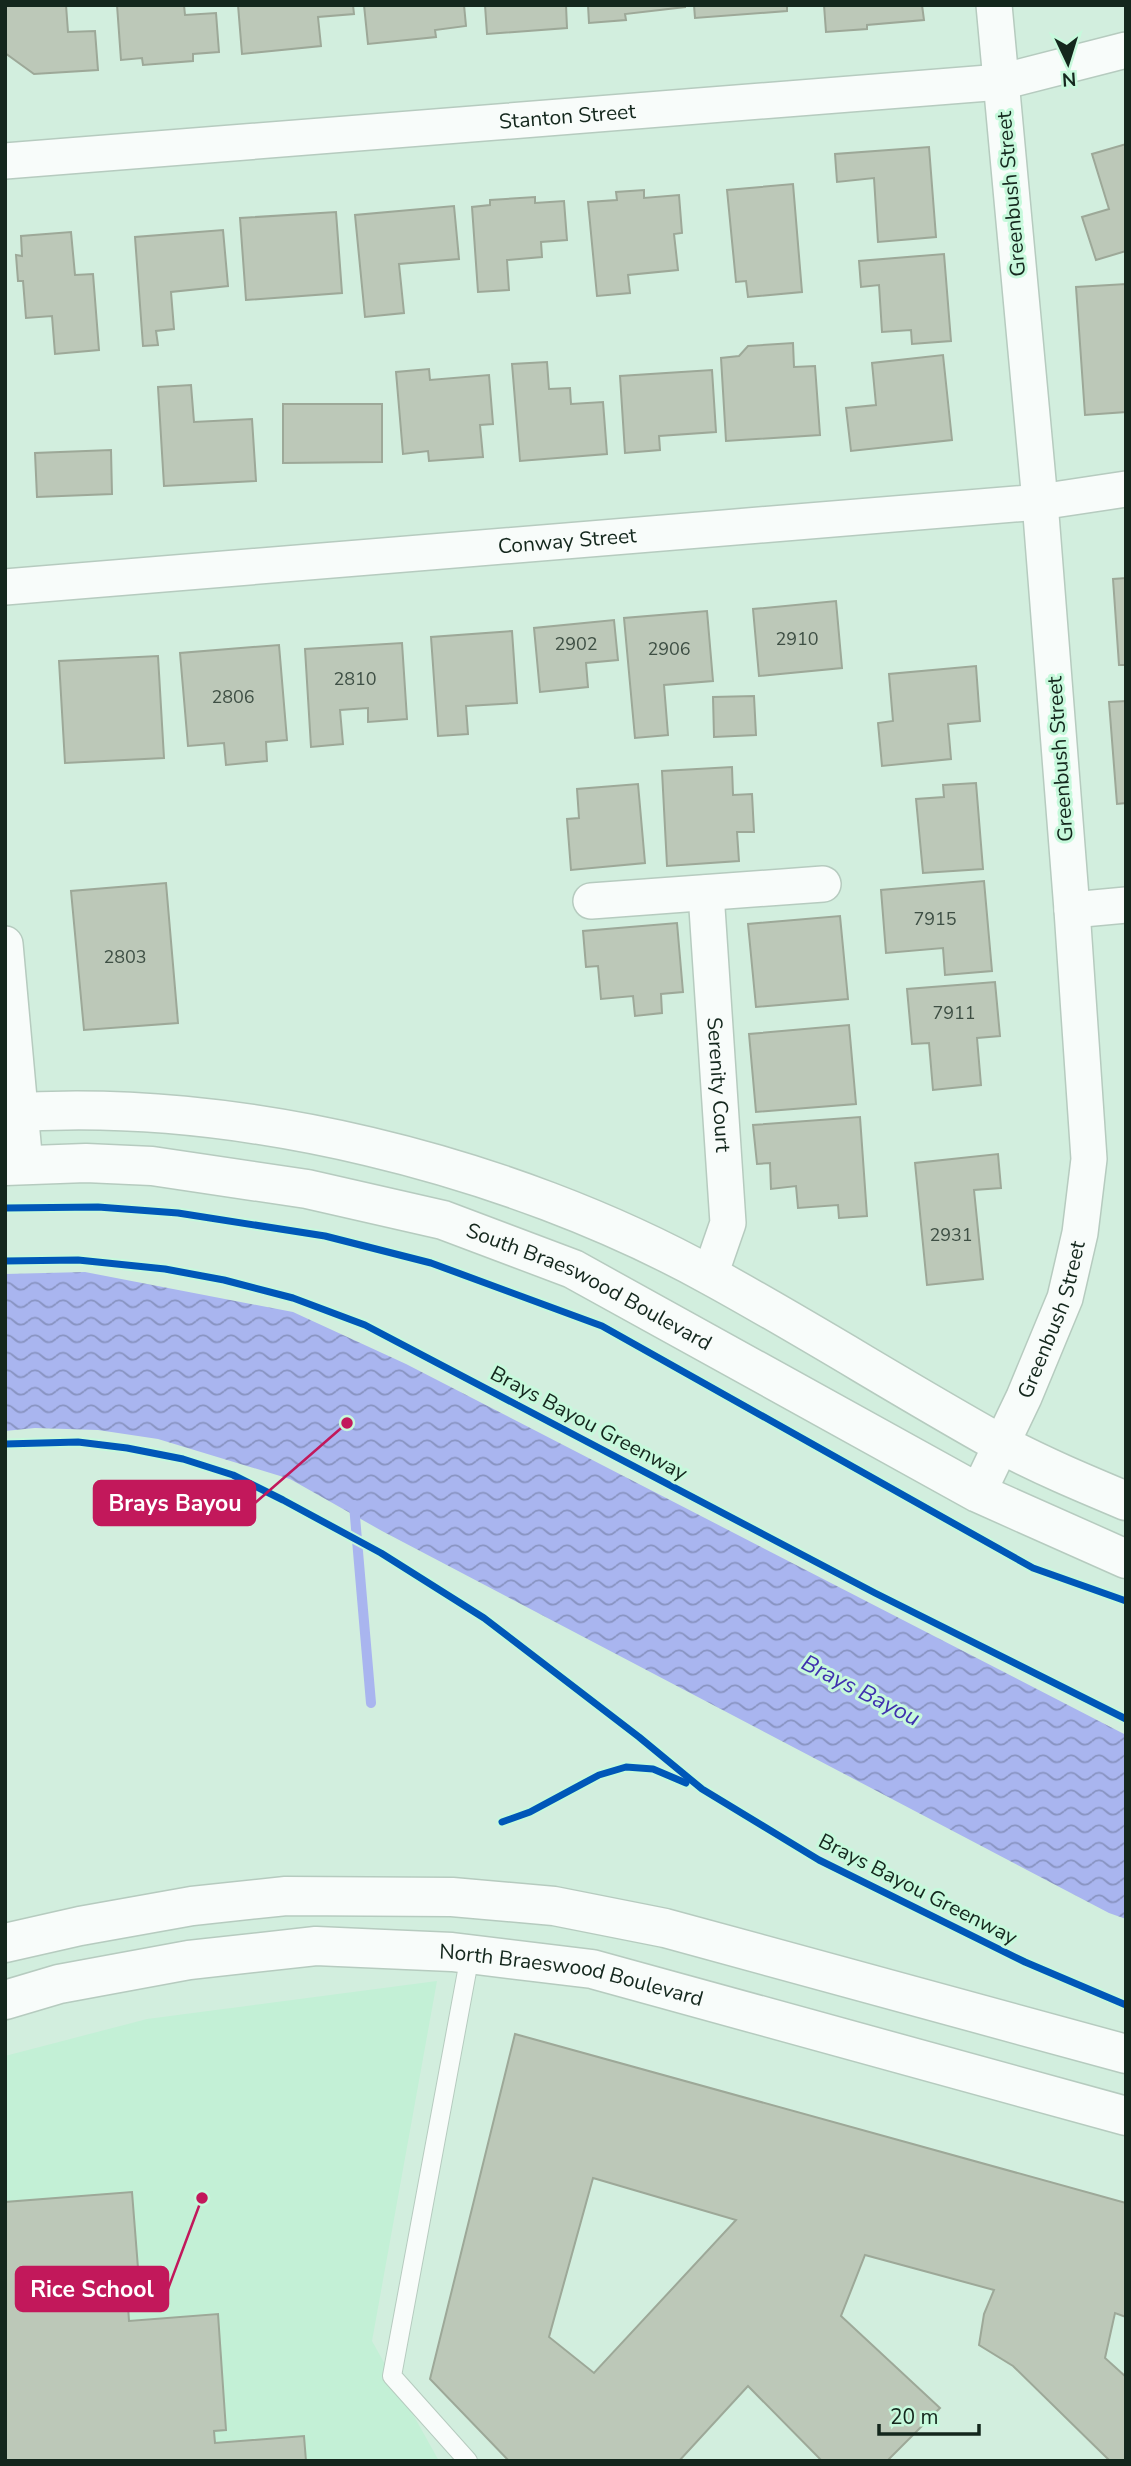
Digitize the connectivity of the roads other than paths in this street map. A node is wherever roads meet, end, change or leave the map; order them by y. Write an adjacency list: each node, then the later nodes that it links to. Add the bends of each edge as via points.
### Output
1 (994, 5): 3 (street, Greenbush Street)
2 (1126, 50): 3 (street, Stanton Street)
3 (1001, 82): 4 (street, Stanton Street); 6 (street, Greenbush Street)
4 (5, 161)
5 (1126, 489): 6 (street, Conway Street)
6 (1040, 502): 7 (street, Conway Street); 12 (street, Greenbush Street)
7 (5, 587)
8 (823, 884): 9 (street)
9 (706, 893): 10 (street); 16 (street, Serenity Court, via 728,1223)
10 (591, 901)
11 (1126, 905): 12 (street)
12 (1072, 909): 17 (street, Greenbush Street, via 1089,1159 1080,1233 1065,1298)
13 (5, 944): 14 (street)
14 (13, 1112): 15 (street); 16 (main road, via 121,1111 226,1121 334,1139 459,1171 579,1213)
15 (15, 1166): 18 (main road, South Braeswood Boulevard, via 152,1166 307,1189 443,1220 573,1269)
16 (710, 1275): 17 (main road)
17 (1001, 1444): 18 (street, Greenbush Street); 19 (main road)
18 (978, 1493): 20 (main road, South Braeswood Boulevard)
19 (1126, 1501)
20 (1126, 1559)
21 (5, 1943): 23 (main road, via 192,1906 273,1897 438,1897 554,1906 628,1920)
22 (470, 1955): 24 (main road, North Braeswood Boulevard, via 303,1948 189,1960 59,1984); 25 (main road, North Braeswood Boulevard, via 592,1969); 28 (lane, via 392,2376)
23 (831, 1974): 25 (main road); 26 (main road)
24 (5, 2000)
25 (818, 2031): 27 (main road, North Braeswood Boulevard)
26 (1126, 2054)
27 (1126, 2116)
28 (468, 2461)

